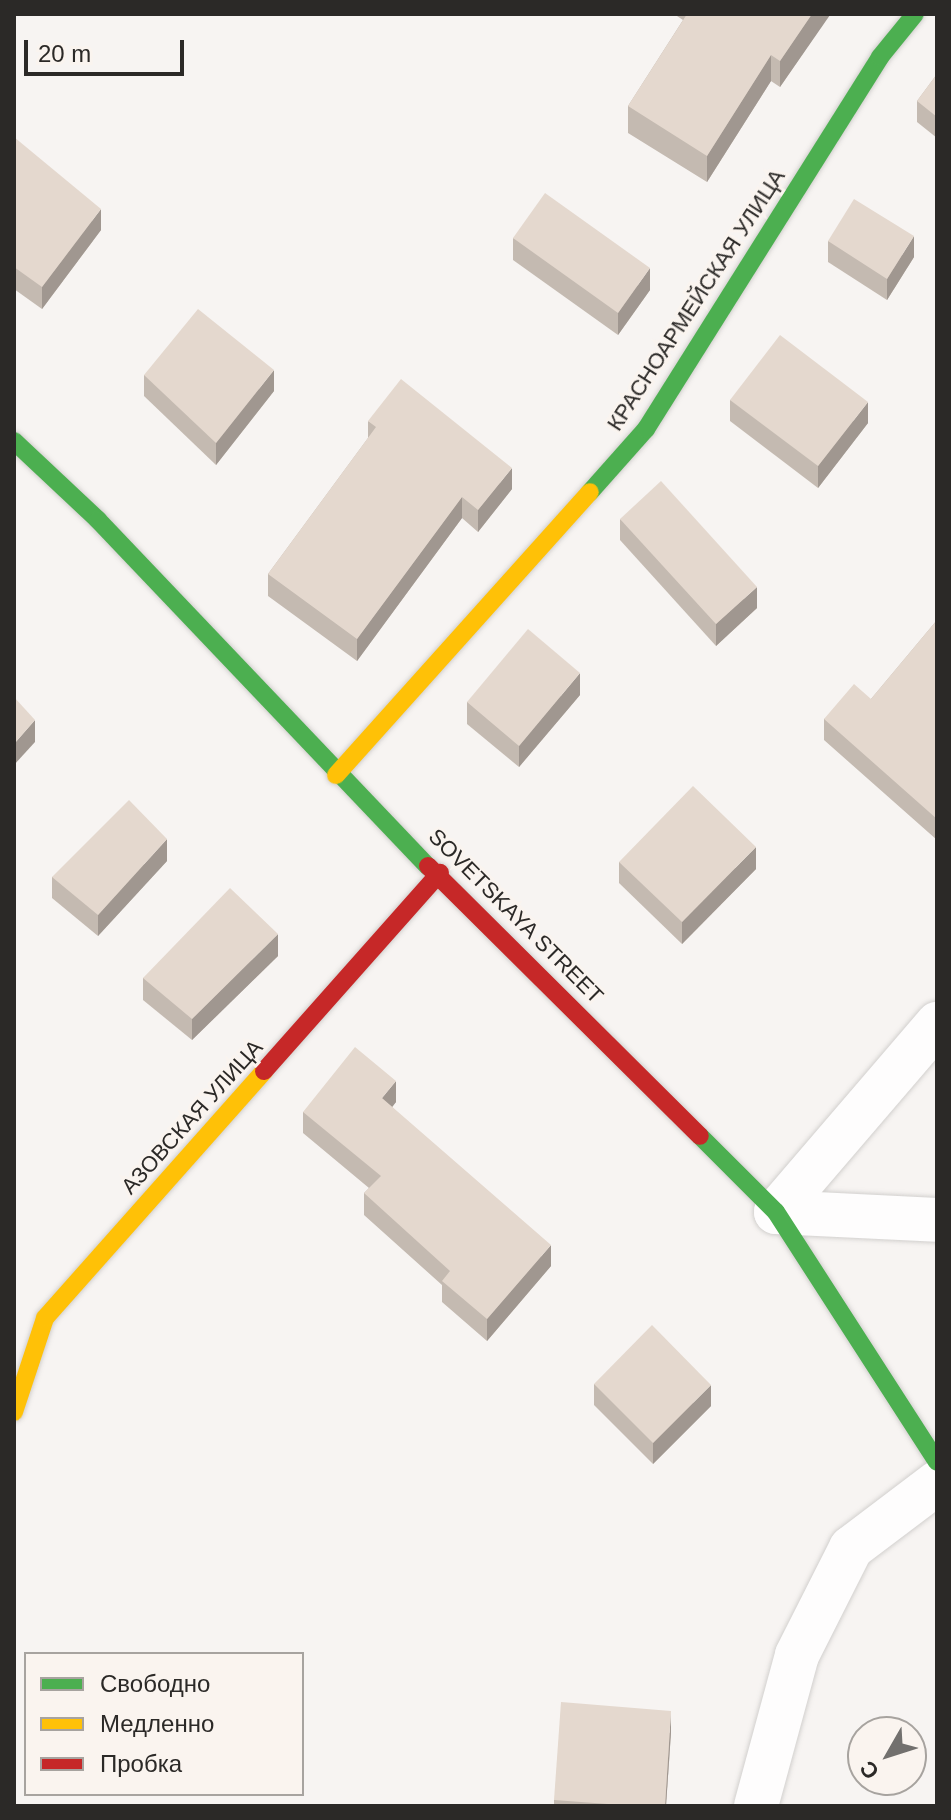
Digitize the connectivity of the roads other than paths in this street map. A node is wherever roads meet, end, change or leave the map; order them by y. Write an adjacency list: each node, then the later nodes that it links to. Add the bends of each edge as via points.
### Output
1 (915, 14): 3 (street, КРАСНОАРМЕЙСКАЯ УЛИЦА, via 880,57 646,429)
2 (14, 441): 3 (street, SOVETSKAYA STREET, via 98,520)
3 (336, 775): 4 (street, SOVETSKAYA STREET)
4 (440, 873): 6 (street, SOVETSKAYA STREET); 8 (street, АЗОВСКАЯ УЛИЦА, via 45,1318)
5 (937, 1024): 6 (street)
6 (776, 1212): 7 (street); 9 (street, SOVETSKAYA STREET)
7 (937, 1220)
8 (14, 1412)
9 (937, 1462)
10 (937, 1483): 11 (street, via 851,1548 797,1655)
11 (756, 1806)

